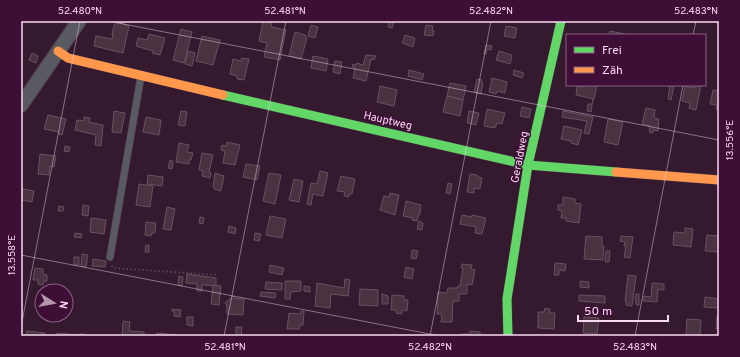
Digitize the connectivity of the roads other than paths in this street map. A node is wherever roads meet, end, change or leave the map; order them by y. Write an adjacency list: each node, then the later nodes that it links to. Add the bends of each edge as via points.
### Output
1 (79, 21): 3 (street)
2 (561, 21): 6 (street, Geraldweg)
3 (58, 51): 4 (street, Hauptweg, via 68,58); 5 (street)
4 (141, 76): 6 (street, Hauptweg); 8 (lane)
5 (21, 105)
6 (528, 165): 7 (street, Hauptweg); 9 (street, Geraldweg, via 507,299)
7 (719, 180)
8 (110, 257)
9 (508, 336)

